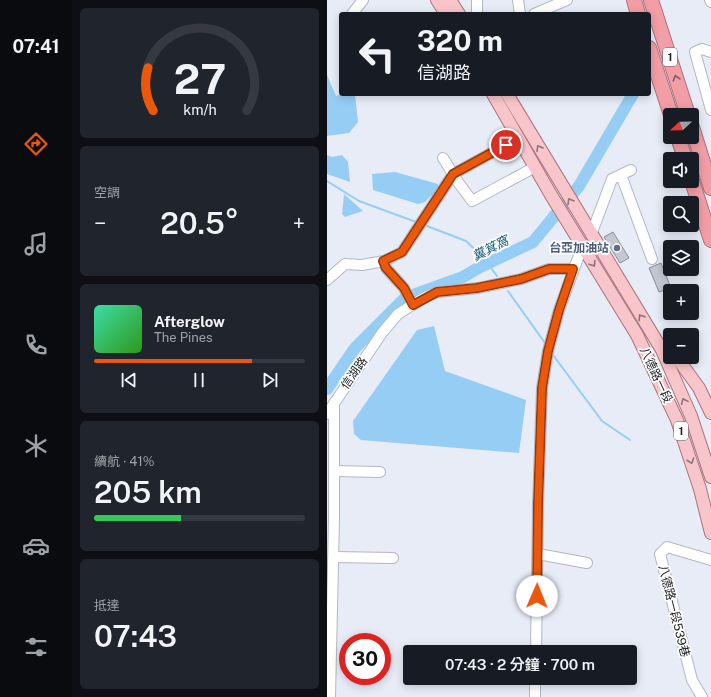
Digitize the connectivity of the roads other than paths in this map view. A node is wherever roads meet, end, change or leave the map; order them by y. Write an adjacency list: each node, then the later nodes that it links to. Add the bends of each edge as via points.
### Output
1 (363, 0): 10 (street)
2 (437, 0): 11 (main road)
3 (451, 0): 12 (main road)
4 (477, 0): 13 (street)
5 (518, 0): 14 (street)
6 (567, 0): 9 (street)
7 (633, 0): 16 (highway)
8 (651, 0): 22 (highway, 1, one-way to 8)
9 (550, 3): 15 (street)
10 (354, 12)
11 (445, 12)
12 (458, 12)
13 (477, 12)
14 (520, 12)
15 (537, 12)
16 (637, 12)
17 (711, 52): 23 (street, via 702,49 695,52)
18 (651, 54): 21 (highway, 1)
19 (494, 96): 24 (main road, 1)
20 (508, 96): 33 (main road, 八德路一段 / 1, one-way to 20)
21 (669, 108)
22 (686, 108)
23 (711, 110)
24 (519, 138): 27 (main road, 1); 29 (street)
25 (697, 144): 32 (highway)
26 (443, 158): 29 (street)
27 (535, 167): 29 (street, via 472,201); 35 (main road, 八德路一段 / 1)
28 (631, 170): 30 (street)
29 (453, 174): 37 (street, via 402,252)
30 (621, 175): 33 (street, via 612,179); 36 (street)
31 (694, 188): 34 (highway)
32 (711, 188)
33 (591, 235): 42 (main road, 八德路一段 / 1, one-way to 33)
34 (711, 240)
35 (582, 247): 38 (street); 41 (main road, 八德路一段 / 1, one-way to 41)
36 (652, 260)
37 (383, 261): 39 (street, via 362,265 345,264); 40 (street, via 404,288)
38 (573, 269): 40 (street, 信湖路, via 549,269 521,279 477,288 437,292); 54 (street, via 548,351 542,388)
39 (327, 280)
40 (411, 302): 46 (street, 信湖路, via 382,333)
41 (637, 335): 43 (main road); 53 (main road, 八德路一段 / 1, one-way to 53, via 677,420 700,489)
42 (663, 348)
43 (663, 351)
44 (670, 364): 51 (main road, 八德路一段 / 1, one-way to 44)
45 (682, 364): 47 (main road, via 699,388)
46 (334, 403): 48 (street, 信湖路); 49 (street)
47 (711, 413)
48 (327, 414)
49 (334, 471): 50 (street); 52 (street)
50 (380, 472)
51 (711, 477)
52 (331, 519): 55 (street)
53 (711, 533)
54 (538, 554): 58 (street); 59 (street)
55 (334, 557): 56 (street); 61 (street)
56 (393, 558)
57 (711, 560): 63 (street, 八德路一段539巷, via 667,547 660,554 692,680)
58 (587, 562)
59 (536, 645)
60 (535, 685): 62 (street)
61 (330, 697)
62 (535, 697)
63 (702, 697)

